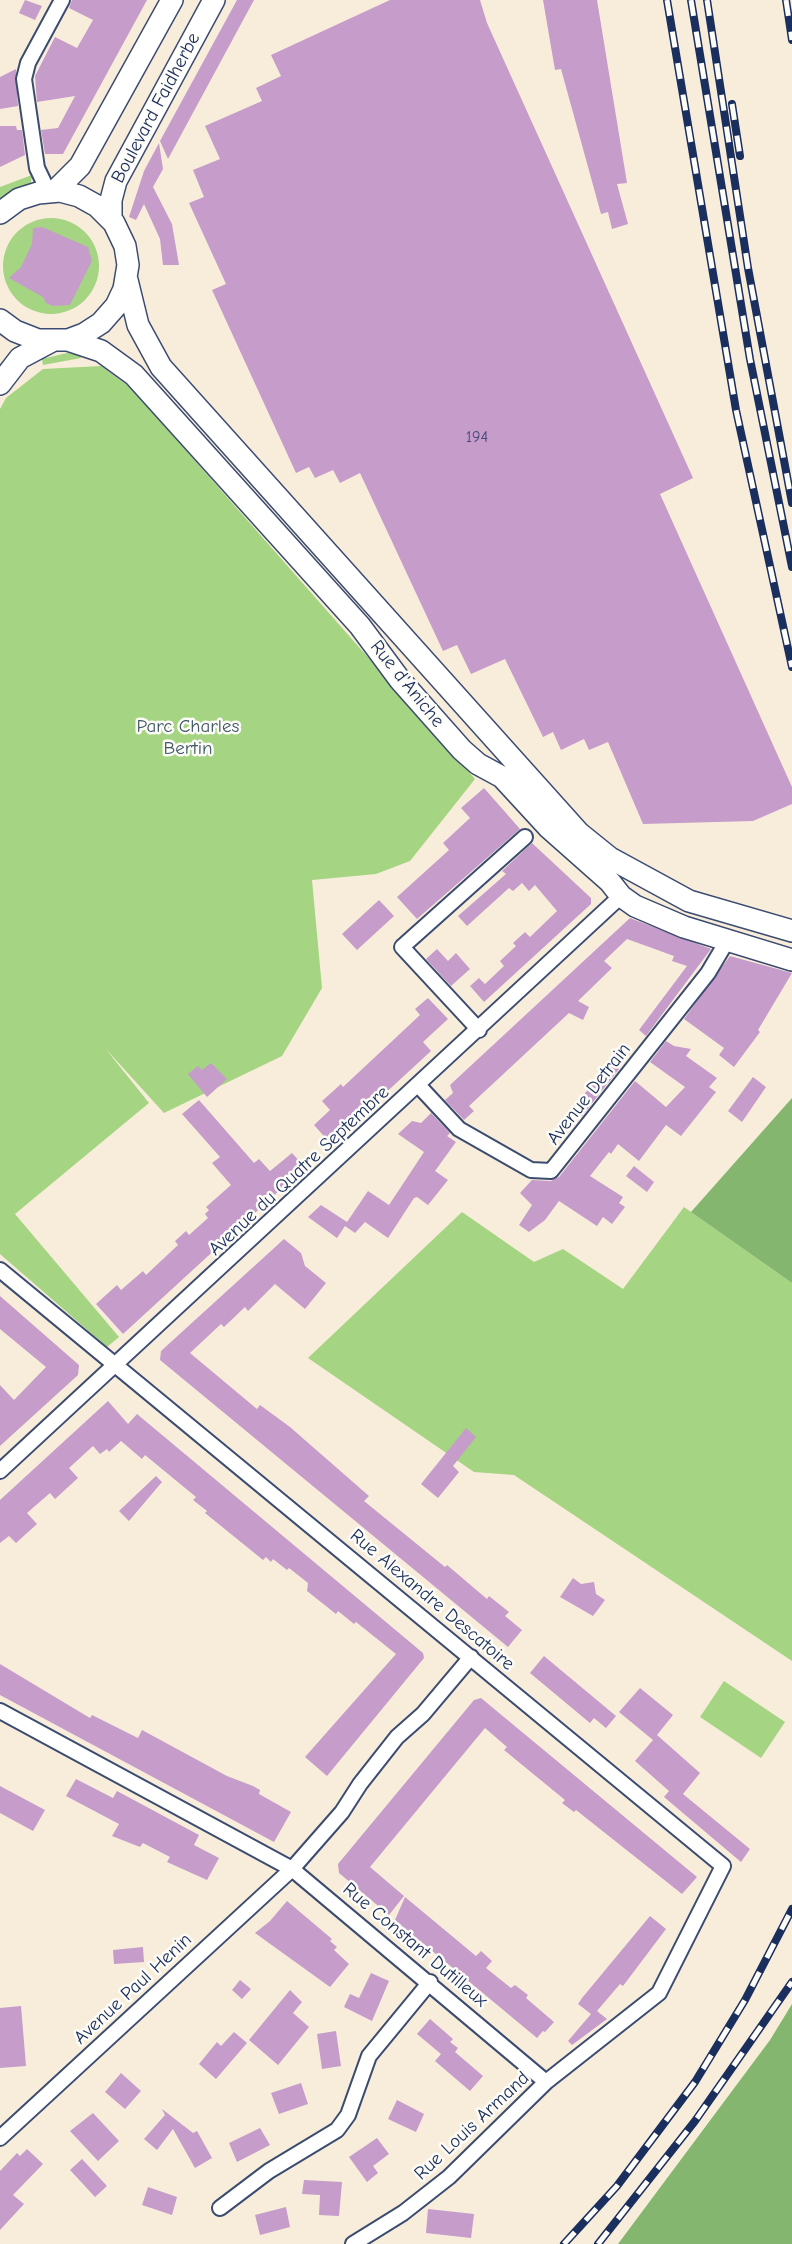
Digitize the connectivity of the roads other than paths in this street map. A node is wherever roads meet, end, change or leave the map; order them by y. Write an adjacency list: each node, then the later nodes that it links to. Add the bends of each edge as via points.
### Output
1 (62, 0): 4 (street, via 24,79 37,167)
2 (172, 0): 4 (main road, Boulevard Faidherbe, via 80,166)
3 (214, 0): 6 (main road, Boulevard Faidherbe, via 116,181)
4 (52, 191): 5 (main road, via 28,195); 6 (main road, via 84,198)
5 (2, 209)
6 (111, 219): 7 (main road, Rue d'Aniche, via 126,250)
7 (127, 280): 9 (main road, via 105,320 91,331); 13 (main road, Rue d'Aniche, via 138,325 161,367 579,833 624,867 689,901)
8 (0, 320): 9 (main road, Rue d'Aniche, via 24,335)
9 (60, 340): 10 (main road, via 20,358); 12 (main road, Rue d'Aniche, via 101,351 134,375 360,626 462,750 506,781)
10 (0, 384)
11 (526, 836): 16 (street, via 402,947)
12 (621, 896): 14 (main road, Rue d'Aniche, via 651,914); 16 (street, Avenue du Quatre Septembre)
13 (792, 930)
14 (727, 941): 15 (main road, Rue d'Aniche); 17 (street, Avenue Detrain, via 708,973 551,1171 531,1170 459,1129)
15 (792, 960)
16 (479, 1030): 17 (street, Avenue du Quatre Septembre)
17 (419, 1086): 19 (street, Avenue du Quatre Septembre)
18 (0, 1270): 19 (street, Rue Alexandre Descatoire)
19 (117, 1365): 20 (street, Avenue du Quatre Septembre); 21 (street, Rue Alexandre Descatoire)
20 (0, 1471)
21 (471, 1657): 23 (street, Avenue Paul Henin, via 397,1737 342,1812); 25 (street, Rue Alexandre Descatoire, via 723,1866 660,1993)
22 (0, 1711): 23 (street, Rue Constant Dutilleux)
23 (292, 1869): 24 (street, Rue Constant Dutilleux); 26 (street, Avenue Paul Henin)
24 (430, 1982): 25 (street, Rue Constant Dutilleux); 27 (street, via 369,2056 348,2115 337,2130 269,2171)
25 (547, 2082): 28 (street, Rue Louis Armand, via 449,2177)
26 (0, 2138)
27 (220, 2208)
28 (353, 2244)

